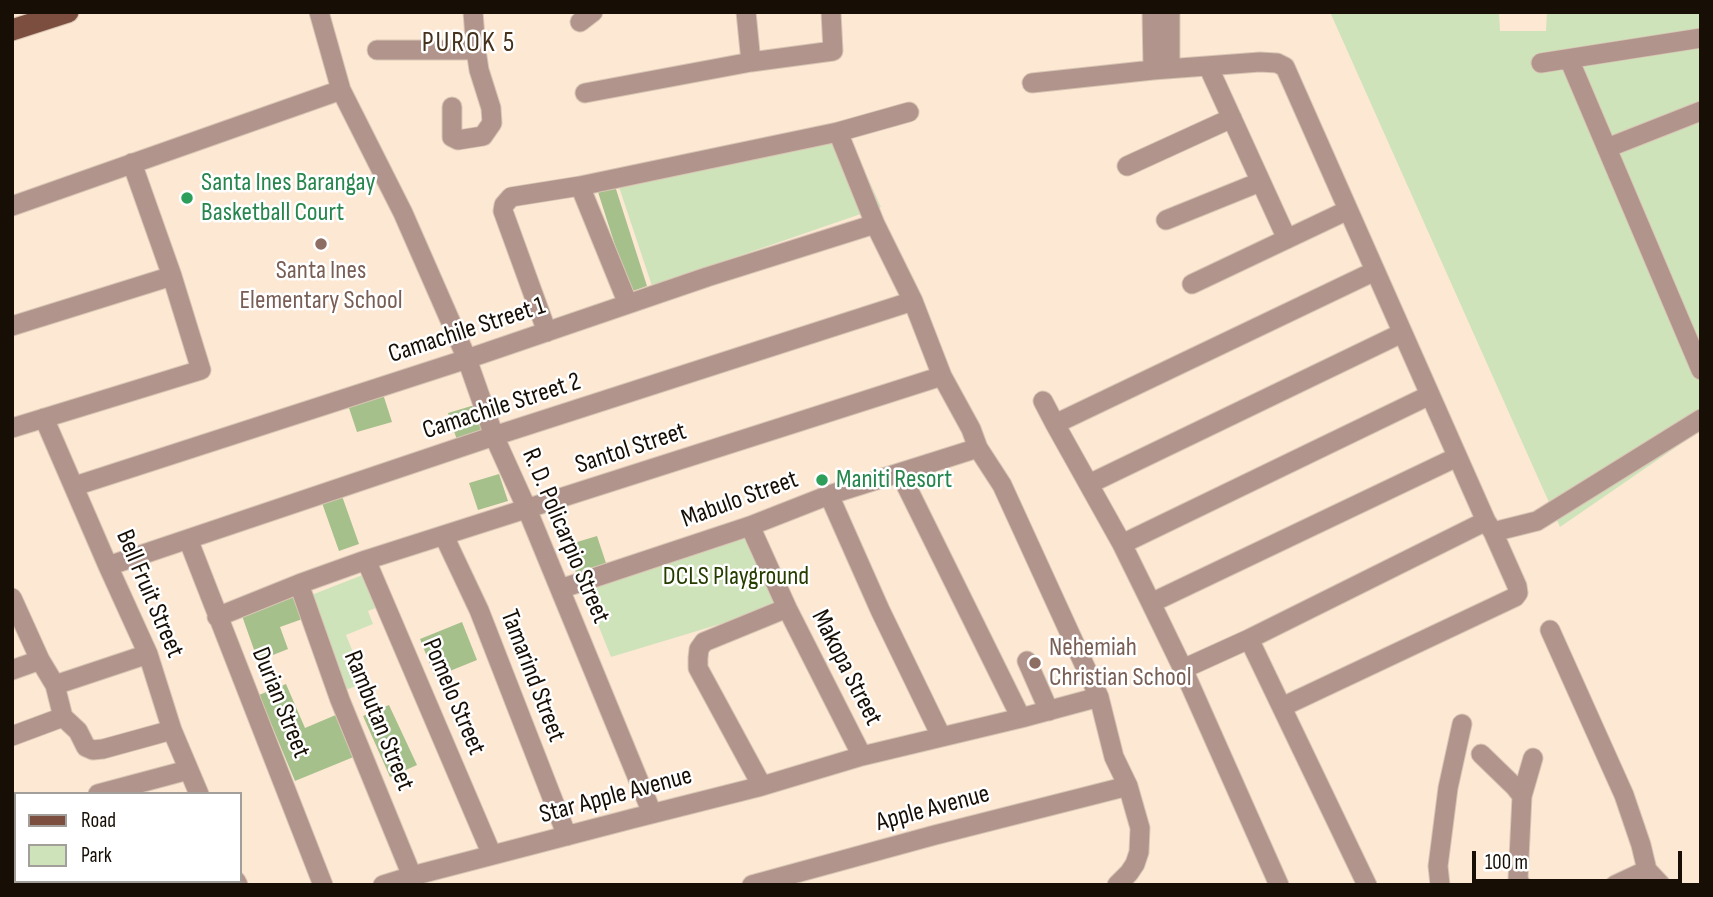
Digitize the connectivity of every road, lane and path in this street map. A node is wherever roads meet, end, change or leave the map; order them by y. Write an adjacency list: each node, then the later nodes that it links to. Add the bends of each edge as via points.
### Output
1 (68, 12): 7 (main road)
2 (319, 12): 17 (street, R. D. Policarpio Street)
3 (473, 12): 10 (street)
4 (747, 12): 12 (street)
5 (831, 12): 12 (street, via 833,51)
6 (1161, 20): 15 (street)
7 (12, 30)
8 (1701, 38): 11 (street)
9 (377, 50): 10 (street)
10 (476, 50): 19 (street, via 492,123 483,136 458,140 453,137)
11 (1569, 59): 13 (street); 24 (street)
12 (751, 62): 18 (street)
13 (1542, 63)
14 (1208, 66): 15 (street); 22 (street); 30 (street, via 1260,62 1285,67)
15 (1161, 69): 16 (street)
16 (1032, 83)
17 (341, 90): 25 (street); 42 (street, R. D. Policarpio Street, via 403,213)
18 (584, 93)
19 (452, 107)
20 (1701, 111): 24 (street)
21 (909, 112): 23 (street)
22 (1232, 118): 26 (street); 27 (street)
23 (838, 132): 28 (street); 32 (street)
24 (1607, 148): 43 (street)
25 (132, 163): 29 (street); 35 (street)
26 (1127, 166)
27 (1260, 182): 31 (street); 33 (street)
28 (580, 186): 38 (street); 40 (street, via 511,197 504,205)
29 (12, 206)
30 (1348, 210): 33 (street); 34 (street)
31 (1166, 220)
32 (875, 224): 37 (street); 38 (street, Camachile Street 1)
33 (1287, 239): 36 (street)
34 (1374, 271): 41 (street); 49 (street)
35 (172, 276): 39 (street); 47 (street, via 201,370)
36 (1192, 284)
37 (913, 301): 44 (street); 51 (street, Camachile Street 2)
38 (628, 304): 40 (street, Camachile Street 1)
39 (12, 326)
40 (547, 332): 42 (street, Camachile Street 1)
41 (1402, 333): 45 (street); 55 (street)
42 (467, 359): 51 (street, R. D. Policarpio Street); 56 (street, Camachile Street 1)
43 (1701, 370)
44 (942, 376): 52 (street); 58 (street, Santol Street)
45 (1430, 395): 53 (street); 63 (street)
46 (1043, 401): 49 (street)
47 (44, 418): 50 (street); 56 (street, Bell Fruit Street)
48 (1701, 419): 60 (street, via 1537,521)
49 (1055, 424): 55 (street)
50 (12, 428)
51 (494, 436): 58 (street, R. D. Policarpio Street); 62 (street, Camachile Street 2)
52 (978, 448): 54 (street, Mabulo Street); 80 (street, via 1002,485)
53 (1457, 457): 60 (street); 69 (street)
54 (900, 473): 57 (street, Mabulo Street); 84 (street)
55 (1089, 485): 63 (street)
56 (75, 486): 65 (street, Bell Fruit Street)
57 (829, 495): 59 (street, Mabulo Street); 87 (street)
58 (527, 509): 61 (street, Santol Street); 67 (street, R. D. Policarpio Street)
59 (750, 526): 67 (street, Mabulo Street); 70 (street, Makopa Street)
60 (1489, 526): 73 (street); 81 (street, via 1517,586 1516,597)
61 (444, 536): 64 (street, Santol Street); 99 (street, Tamarind Street, via 479,611)
62 (188, 539): 65 (street, Camachile Street 2); 71 (street, Durian Street)
63 (1122, 544): 69 (street)
64 (366, 560): 66 (street, Santol Street); 100 (street, Pomelo Street)
65 (108, 566): 74 (street, Bell Fruit Street)
66 (299, 584): 71 (street, Santol Street); 102 (street, Rambutan Street, via 340,700)
67 (560, 589): 98 (street, R. D. Policarpio Street)
68 (12, 598): 75 (street)
69 (1151, 603): 77 (street)
70 (787, 608): 90 (street, Makopa Street); 93 (street, via 704,642 699,649 698,668)
71 (217, 617): 103 (street, Durian Street)
72 (1550, 630): 101 (street, via 1624,795)
73 (1249, 639): 77 (street); 81 (street)
74 (148, 654): 79 (street); 86 (street, Bell Fruit Street)
75 (40, 660): 78 (street); 79 (street)
76 (1027, 661): 82 (street)
77 (1183, 669): 107 (street)
78 (12, 670)
79 (55, 685): 83 (street)
80 (1099, 697): 82 (street, Star Apple Avenue); 94 (street, via 1114,757)
81 (1282, 707): 108 (street)
82 (1049, 710): 84 (street, Star Apple Avenue)
83 (63, 717): 86 (street, via 93,750); 88 (street)
84 (1021, 718): 87 (street, Star Apple Avenue)
85 (1462, 724): 109 (street, via 1437,866)
86 (172, 730): 92 (street, Bell Fruit Street)
87 (941, 736): 90 (street, Star Apple Avenue)
88 (12, 737)
89 (1481, 754): 97 (street)
90 (862, 756): 93 (street, Star Apple Avenue)
91 (1533, 758): 97 (street)
92 (188, 770): 95 (street); 96 (street, Bell Fruit Street)
93 (762, 786): 98 (street, Star Apple Avenue)
94 (1128, 786): 105 (street, Apple Avenue); 106 (street, via 1140,842 1135,864)
95 (106, 792)
96 (198, 792)
97 (1522, 796): 110 (street)
98 (652, 813): 99 (street, Star Apple Avenue)
99 (567, 836): 100 (street, Star Apple Avenue)
100 (492, 855): 102 (street, Star Apple Avenue)
101 (1647, 870): 111 (street); 112 (street)
102 (426, 877): 104 (street, Star Apple Avenue)
103 (323, 885)
104 (383, 885)
105 (752, 885)
106 (1117, 885)
107 (1279, 885)
108 (1367, 885)
109 (1440, 885)
110 (1521, 885)
111 (1615, 885)
112 (1661, 885)

